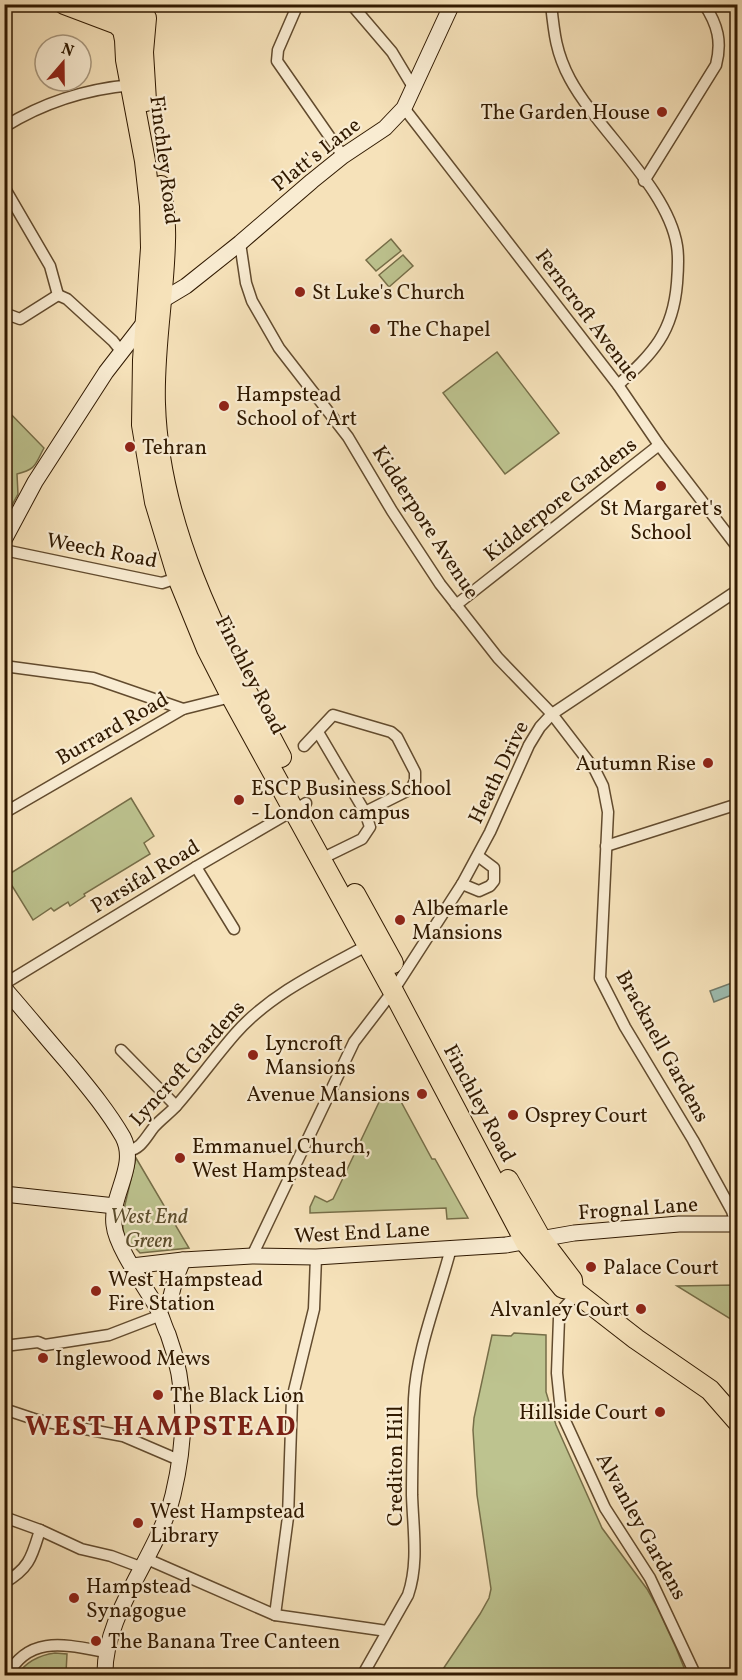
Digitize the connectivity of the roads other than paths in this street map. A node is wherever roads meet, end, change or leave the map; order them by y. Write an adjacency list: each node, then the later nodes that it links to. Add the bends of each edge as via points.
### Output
1 (64, 4): 8 (highway)
2 (106, 4): 8 (highway)
3 (298, 4): 13 (street, via 276,55)
4 (351, 4): 10 (street, via 392,52)
5 (452, 4): 10 (street, Platt's Lane)
6 (551, 4): 14 (street, via 555,44 570,79)
7 (704, 4): 14 (street, via 718,31 716,65)
8 (138, 18): 9 (highway, Finchley Road, via 125,40); 18 (highway, Finchley Road, via 165,231)
9 (131, 81): 12 (street, via 56,101); 20 (highway, Finchley Road, via 150,206)
10 (414, 87): 11 (street, Platt's Lane)
11 (404, 108): 13 (street, Platt's Lane, via 385,128); 22 (street, Ferncroft Avenue)
12 (4, 127)
13 (343, 156): 16 (street, Platt's Lane)
14 (644, 181): 22 (street, via 659,201 674,234 678,261 674,303 650,356)
15 (4, 188): 17 (street, via 50,266)
16 (240, 243): 18 (street, Platt's Lane); 29 (street, Kidderpore Avenue, via 246,284 257,313 289,362 348,437 425,564)
17 (58, 295): 19 (street, via 20,319); 21 (street)
18 (161, 301): 20 (street); 27 (highway, Finchley Road, via 155,423)
19 (4, 313)
20 (146, 324): 21 (street); 27 (highway, Finchley Road, via 144,447 155,502)
21 (121, 351): 24 (street, via 35,482)
22 (618, 386): 23 (street, Ferncroft Avenue)
23 (659, 445): 25 (street, Ferncroft Avenue); 29 (street, Kidderpore Gardens)
24 (4, 540)
25 (738, 548)
26 (4, 550): 27 (street, Weech Road, via 162,582)
27 (185, 575): 31 (highway, Finchley Road, via 204,606)
28 (738, 590): 33 (street, Heath Drive)
29 (456, 605): 33 (street, Kidderpore Avenue, via 498,658)
30 (4, 666): 32 (street, via 93,678)
31 (238, 693): 32 (street, Burrard Road); 36 (highway, Finchley Road)
32 (183, 709): 39 (street, Burrard Road)
33 (552, 714): 40 (street, Bracknell Gardens, via 603,786 608,812); 42 (street, Heath Drive, via 529,745)
34 (318, 732): 35 (street); 38 (street); 38 (street, via 333,715 375,726 397,737 415,772 415,781 411,789)
35 (304, 746)
36 (300, 806): 41 (highway, Finchley Road); 43 (street, Parsifal Road)
37 (737, 808): 40 (street)
38 (365, 812): 41 (street, via 370,827 362,839)
39 (4, 813)
40 (606, 846): 54 (street, Bracknell Gardens, via 600,978)
41 (327, 856): 46 (highway, Finchley Road); 47 (highway, Finchley Road)
42 (478, 856): 44 (street, Heath Drive); 44 (street, via 494,868 494,881 479,891)
43 (196, 867): 45 (street); 48 (street, Parsifal Road)
44 (462, 884): 47 (street, Heath Drive)
45 (234, 929)
46 (368, 945): 47 (highway, Finchley Road); 50 (street, Lyncroft Gardens, via 295,985 260,1010 236,1032)
47 (397, 984): 55 (highway, Finchley Road); 57 (street, Heath Drive, via 354,1042)
48 (4, 986): 51 (street, via 90,1089)
49 (121, 1050): 50 (street)
50 (176, 1106): 51 (street, Lyncroft Gardens, via 140,1145)
51 (128, 1151): 53 (street)
52 (4, 1194): 53 (street)
53 (115, 1206): 60 (street, via 113,1226)
54 (737, 1224): 55 (street, Frognal Lane, via 679,1224 574,1233)
55 (533, 1241): 56 (street, West End Lane); 61 (highway, Finchley Road, via 562,1288)
56 (451, 1248): 58 (street, West End Lane); 72 (street, Crediton Hill, via 419,1362 414,1396 413,1581)
57 (252, 1256): 58 (street, West End Lane); 59 (street, West End Lane)
58 (316, 1257): 71 (street, via 314,1309 292,1399 288,1517)
59 (183, 1260): 60 (street, West End Lane); 62 (street, via 170,1300)
60 (132, 1266): 62 (street)
61 (575, 1291): 65 (highway, Finchley Road, via 710,1390); 77 (street, Alvanley Gardens, via 559,1318 557,1373 561,1412 605,1508 650,1578)
62 (160, 1313): 63 (street, via 109,1335 45,1345 38,1342); 66 (street, via 178,1363 182,1390 184,1430)
63 (4, 1346)
64 (4, 1409): 66 (street, via 37,1420 123,1436)
65 (738, 1422)
66 (179, 1460): 69 (street, via 166,1518)
67 (4, 1518): 68 (street)
68 (40, 1530): 69 (street, via 81,1549); 70 (street, via 31,1559 18,1575)
69 (145, 1563): 71 (street); 73 (street)
70 (4, 1583)
71 (275, 1615): 72 (street)
72 (387, 1631): 76 (street, Crediton Hill)
73 (105, 1652): 74 (street, via 44,1646 14,1662); 75 (street)
74 (7, 1676)
75 (105, 1676)
76 (362, 1676)
77 (696, 1676)

